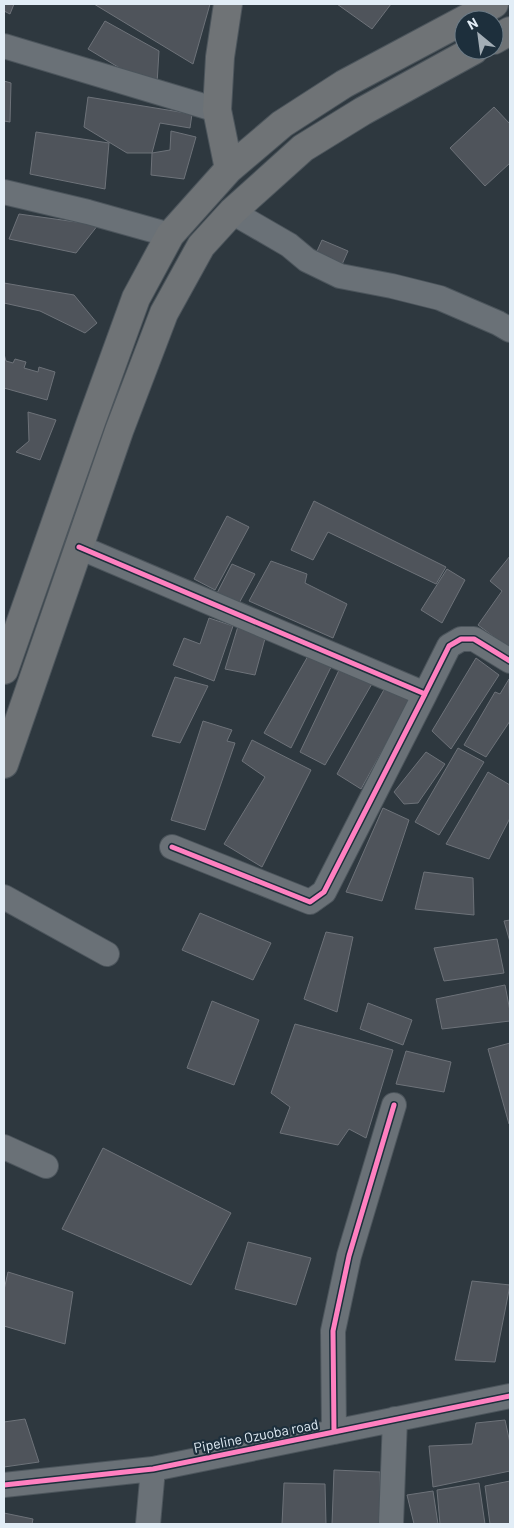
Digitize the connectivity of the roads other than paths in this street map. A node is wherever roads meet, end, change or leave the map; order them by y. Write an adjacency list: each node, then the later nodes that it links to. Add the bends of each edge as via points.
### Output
1 (228, 4): 5 (main road)
2 (494, 4): 6 (main road, via 336,89 282,124)
3 (4, 46): 5 (street)
4 (456, 60): 8 (main road, via 303,148)
5 (217, 110): 6 (main road)
6 (229, 169): 9 (main road)
7 (4, 192): 9 (street)
8 (232, 212): 10 (street, via 289,245 307,260 340,276 440,298); 11 (main road, via 201,246 164,313 118,431)
9 (170, 235): 13 (main road, via 136,298)
10 (510, 330)
11 (79, 547): 14 (street); 15 (main road)
12 (510, 661): 14 (street, via 474,639 461,640 449,646)
13 (4, 670)
14 (425, 694): 16 (street, via 324,892 310,902)
15 (4, 764)
16 (172, 847)
17 (4, 897): 18 (street)
18 (107, 954)
19 (394, 1105): 24 (street, via 348,1256 333,1331)
20 (4, 1147): 21 (street)
21 (46, 1166)
22 (510, 1396): 23 (street, Pipeline Ozuoba road)
23 (395, 1419): 24 (street, Pipeline Ozuoba road); 28 (street)
24 (334, 1432): 25 (street, Pipeline Ozuoba road)
25 (154, 1469): 26 (street, Pipeline Ozuoba road); 27 (street)
26 (4, 1485)
27 (148, 1524)
28 (391, 1524)

